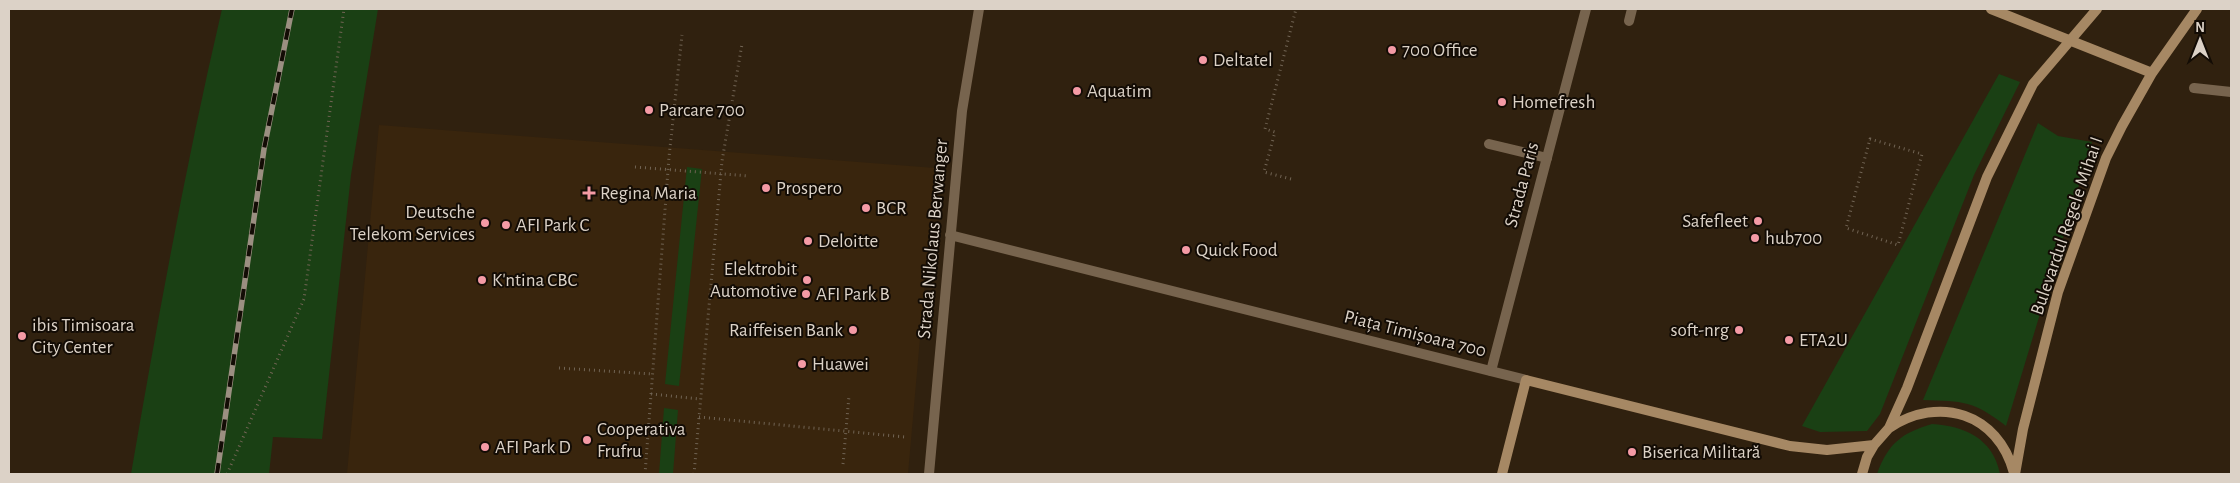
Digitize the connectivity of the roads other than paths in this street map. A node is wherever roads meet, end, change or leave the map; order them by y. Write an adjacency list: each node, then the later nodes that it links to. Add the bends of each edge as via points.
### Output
1 (979, 9): 14 (street, Strada Nikolaus Berwanger, via 964,92)
2 (1586, 9): 13 (street, Strada Paris)
3 (1632, 9): 7 (street)
4 (1991, 9): 8 (main road)
5 (2097, 9): 8 (main road)
6 (2197, 9): 9 (main road, Bulevardul Regele Mihai I)
7 (1629, 21)
8 (2072, 40): 9 (main road); 17 (main road, via 2033,84 1987,177 1923,350)
9 (2152, 73): 22 (main road, Bulevardul Regele Mihai I, via 2106,158 2058,292 2023,429)
10 (2194, 88): 11 (street)
11 (2231, 92)
12 (1489, 144): 13 (street)
13 (1547, 158): 15 (street, Strada Paris)
14 (950, 235): 15 (street, Piața Timișoara 700); 19 (street, Strada Nikolaus Berwanger)
15 (1491, 371): 16 (street, Piața Timișoara 700)
16 (1526, 380): 18 (main road, Piața Timișoara 700, via 1796,448 1827,450); 20 (main road)
17 (1888, 428): 18 (main road); 22 (main road, via 1920,413 1938,411 1970,418 1995,436)
18 (1874, 445): 21 (main road)
19 (929, 474)
20 (1502, 474)
21 (1862, 474)
22 (2015, 474)

